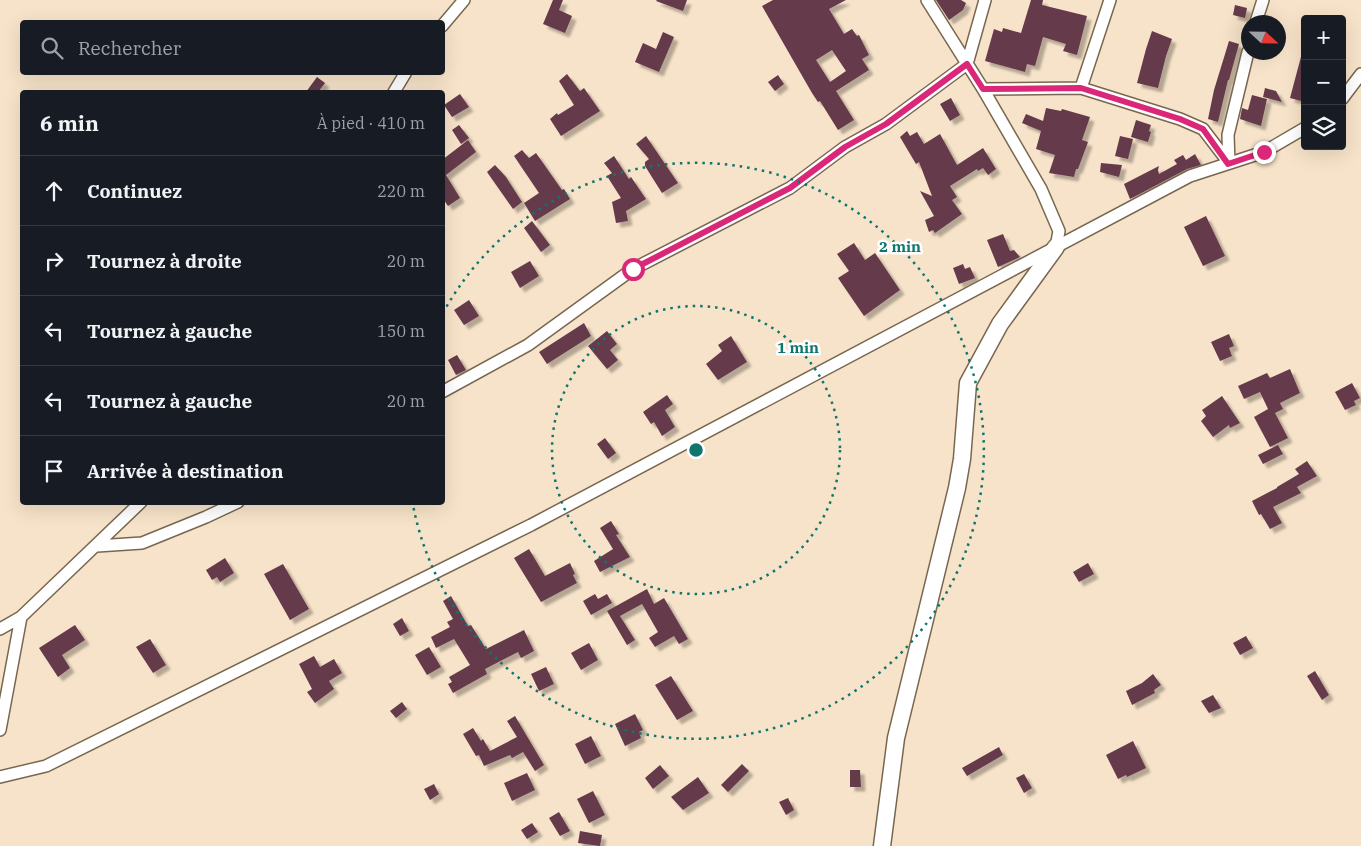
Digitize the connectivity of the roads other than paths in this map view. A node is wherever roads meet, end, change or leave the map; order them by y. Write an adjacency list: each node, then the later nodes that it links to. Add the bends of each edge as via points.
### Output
1 (464, 0): 7 (street)
2 (927, 0): 9 (street)
3 (985, 0): 9 (street)
4 (1110, 0): 12 (street)
5 (1263, 0): 6 (street)
6 (1258, 15)
7 (445, 22)
8 (1246, 60): 17 (street, via 1228,135)
9 (967, 64): 13 (street); 19 (street, via 886,124 845,147 790,188 633,269 528,345)
10 (1361, 74): 15 (street)
11 (404, 75): 14 (street)
12 (1081, 88): 13 (street); 17 (street, via 1203,129)
13 (983, 89): 18 (street, via 1041,189 1059,231)
14 (395, 90)
15 (1346, 94)
16 (1301, 130): 17 (street, via 1264,152)
17 (1228, 164): 18 (street, via 1190,176)
18 (1056, 247): 26 (street, via 514,534 46,766); 27 (street, via 1000,324 968,383 957,488 896,738)
19 (445, 390)
20 (138, 505): 22 (street)
21 (232, 505): 22 (street, via 142,543)
22 (97, 546): 23 (street)
23 (21, 617): 24 (street); 25 (street)
24 (0, 629)
25 (0, 730)
26 (0, 777)
27 (882, 846)

